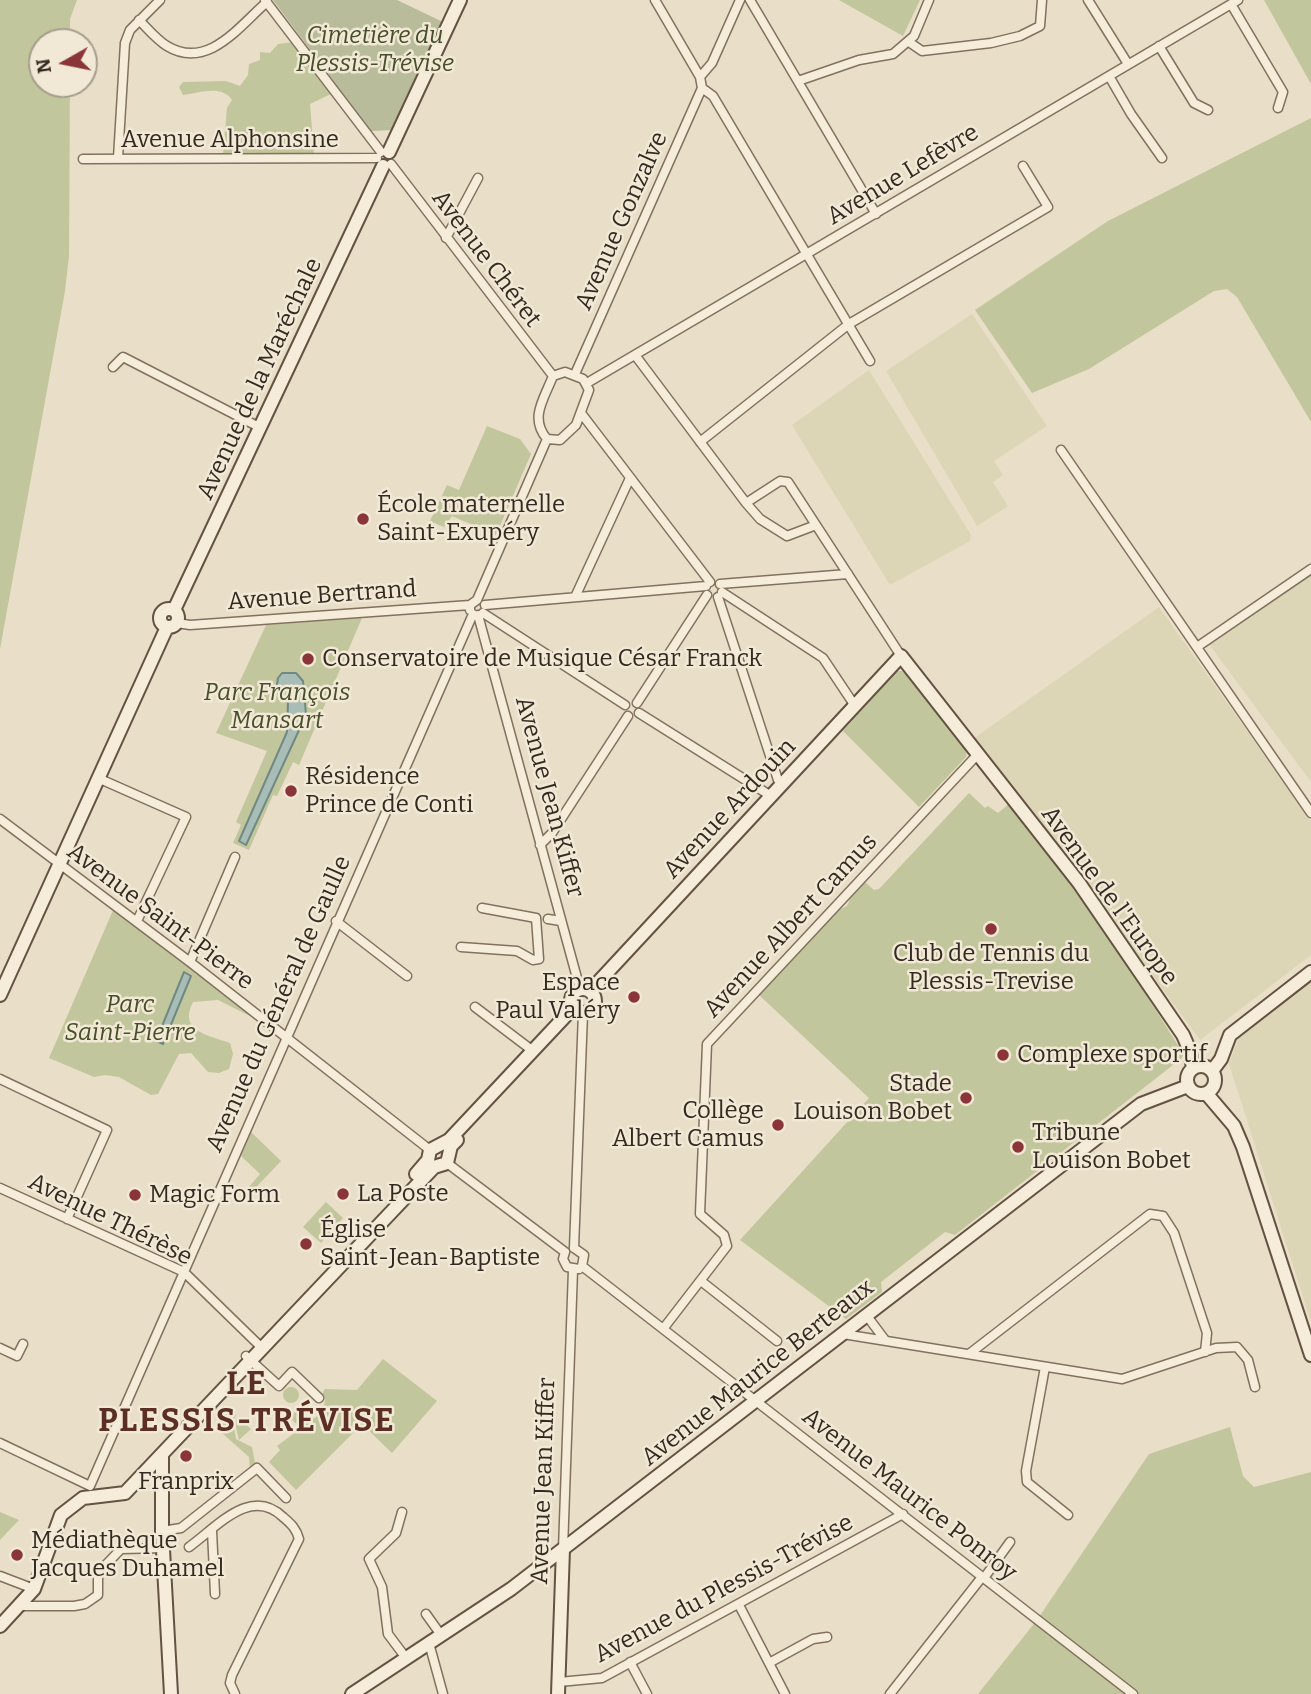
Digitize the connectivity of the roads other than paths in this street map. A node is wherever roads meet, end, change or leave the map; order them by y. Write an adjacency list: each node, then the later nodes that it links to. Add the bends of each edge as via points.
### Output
1 (160, 0): 11 (street)
2 (460, 0): 23 (street, Avenue de la Maréchale)
3 (655, 0): 17 (street)
4 (740, 0): 17 (street, Avenue Gonzalve)
5 (750, 0): 16 (street)
6 (929, 0): 12 (street)
7 (1042, 0): 12 (street, via 1040,26 1020,36 922,51)
8 (1088, 0): 14 (street)
9 (266, 1): 11 (street, via 208,51 177,51); 23 (street, Avenue Chéret)
10 (1235, 2): 13 (street, Avenue Lefèvre); 18 (street, via 1283,92)
11 (139, 20): 20 (street, via 125,43)
12 (909, 42): 16 (street, via 893,54 859,60)
13 (1159, 46): 14 (street, Avenue Lefèvre); 19 (street, via 1194,103)
14 (1128, 64): 15 (street, Avenue Lefèvre)
15 (1109, 75): 21 (street); 26 (street, Avenue Lefèvre)
16 (798, 81): 26 (street)
17 (702, 83): 28 (street); 33 (street, Avenue Gonzalve)
18 (1278, 108)
19 (1208, 110)
20 (118, 158): 22 (street, Avenue Alphonsine); 23 (street, Avenue Alphonsine)
21 (1162, 158)
22 (83, 159)
23 (384, 159): 27 (street, Avenue Chéret); 37 (street, Avenue de la Maréchale)
24 (1023, 166): 29 (street, via 1048,207)
25 (478, 178): 27 (street)
26 (876, 214): 28 (street, Avenue Lefèvre)
27 (446, 237): 34 (street, Avenue Chéret)
28 (807, 255): 29 (street); 30 (street, Avenue Lefèvre)
29 (849, 324): 31 (street); 39 (street)
30 (635, 355): 35 (street, Avenue Lefèvre); 39 (street)
31 (870, 361)
32 (113, 367): 37 (street, via 123,357)
33 (575, 374): 34 (street); 35 (street)
34 (553, 376): 38 (street, via 537,423)
35 (587, 383): 36 (street)
36 (581, 413): 38 (street, via 560,440); 41 (street)
37 (261, 428): 50 (street, Avenue de la Maréchale)
38 (547, 439): 49 (street, Avenue du Général de Gaulle)
39 (700, 442): 42 (street)
40 (1061, 450): 51 (street)
41 (630, 478): 46 (street); 48 (street)
42 (746, 503): 43 (street, via 760,519 787,536); 43 (street, via 780,481 788,482)
43 (816, 525): 45 (street)
44 (1311, 569): 51 (street)
45 (848, 574): 47 (street); 52 (street)
46 (708, 588): 47 (street); 47 (street); 48 (street, Avenue Bertrand); 53 (street)
47 (720, 591): 55 (street, via 823,658); 60 (street)
48 (576, 595): 49 (street, Avenue Bertrand)
49 (478, 609): 50 (street, Avenue Bertrand, via 190,625); 54 (street); 64 (street, Avenue Jean Kiffer); 69 (street, Avenue du Général de Gaulle)
50 (173, 620): 59 (street, Avenue de la Maréchale)
51 (1197, 647): 62 (street)
52 (901, 656): 55 (street, Avenue Ardouin); 58 (street, Avenue de l'Europe)
53 (637, 703): 54 (street); 56 (street)
54 (625, 705): 57 (street)
55 (855, 706): 60 (street, Avenue Ardouin)
56 (639, 713): 57 (street); 61 (street)
57 (628, 716): 64 (street)
58 (978, 754): 82 (street, Avenue de l'Europe, via 1079,883 1183,1035); 94 (street, Avenue Albert Camus, via 707,1044 700,1214 727,1240 727,1246)
59 (100, 779): 66 (street, Avenue de la Maréchale); 71 (street, via 186,817)
60 (782, 784): 61 (street, Avenue Ardouin)
61 (771, 796): 76 (street, Avenue Ardouin)
62 (1311, 813)
63 (0, 819): 66 (street, Avenue Saint-Pierre)
64 (540, 845): 70 (street, Avenue Jean Kiffer)
65 (235, 857): 73 (street)
66 (59, 865): 71 (street, Avenue Saint-Pierre); 77 (street, Avenue de la Maréchale)
67 (482, 908): 72 (street, via 536,918 539,959 517,951)
68 (548, 919): 70 (street)
69 (336, 921): 75 (street); 80 (street, Avenue du Général de Gaulle)
70 (561, 921): 76 (street, Avenue Jean Kiffer)
71 (137, 922): 73 (street, Avenue Saint-Pierre)
72 (461, 947)
73 (190, 962): 80 (street, Avenue Saint-Pierre)
74 (1311, 972): 83 (street, via 1230,1035)
75 (407, 976)
76 (585, 990): 79 (street, via 571,997); 79 (street, via 594,1004)
77 (0, 995)
78 (475, 1007): 81 (street)
79 (578, 1011): 81 (street); 87 (street); 90 (street)
80 (286, 1039): 87 (street, Avenue Saint-Pierre); 93 (street, Avenue du Général de Gaulle)
81 (533, 1051): 87 (street)
82 (1193, 1068): 83 (street); 85 (street)
83 (1212, 1071): 86 (street, via 1215,1084)
84 (0, 1079): 89 (street, via 107,1130)
85 (1188, 1086): 86 (street, via 1194,1093); 95 (street, Avenue Maurice Berteaux, via 1141,1104)
86 (1206, 1094): 105 (street, via 1234,1126 1243,1147)
87 (438, 1156): 90 (street, Avenue Saint-Pierre); 101 (street)
88 (0, 1188): 89 (street, Avenue Thérèse)
89 (67, 1219): 93 (street, Avenue Thérèse)
90 (570, 1250): 91 (street, via 584,1255); 92 (street, via 565,1264)
91 (582, 1266): 92 (street); 96 (street)
92 (573, 1270): 127 (street, Avenue Jean Kiffer)
93 (184, 1272): 101 (street, Avenue Thérèse); 114 (street, Avenue du Général de Gaulle)
94 (701, 1280): 96 (street, Avenue Albert Camus); 99 (street)
95 (867, 1316): 97 (street, Avenue Maurice Berteaux); 98 (street)
96 (663, 1329): 110 (street)
97 (843, 1334): 98 (street); 110 (street, Avenue Maurice Berteaux)
98 (885, 1340): 104 (street)
99 (777, 1341)
100 (23, 1344): 102 (street, via 16,1356)
101 (260, 1346): 106 (street)
102 (0, 1348)
103 (1205, 1352): 104 (street, via 1208,1334 1174,1233 1163,1216 1150,1214); 107 (street, via 1128,1379); 108 (street, via 1237,1347 1248,1360)
104 (969, 1354): 107 (street)
105 (1311, 1355)
106 (248, 1358): 109 (street, via 279,1386 292,1372); 112 (street); 113 (street, via 164,1443)
107 (1045, 1367): 121 (street, via 1027,1482)
108 (1255, 1387)
109 (319, 1398)
110 (757, 1401): 120 (street, Avenue Maurice Ponroy); 127 (street, Avenue Maurice Berteaux)
111 (0, 1443): 114 (street)
112 (162, 1457): 113 (street); 115 (street)
113 (150, 1466): 115 (street); 116 (street, via 125,1493)
114 (90, 1486): 116 (street); 117 (street)
115 (161, 1492): 122 (street)
116 (104, 1495): 117 (street)
117 (83, 1498): 130 (street, via 61,1515)
118 (286, 1498): 122 (street, via 257,1468 181,1528)
119 (402, 1512): 139 (street, via 396,1533 369,1559 382,1587 388,1634)
120 (903, 1514): 129 (street, Avenue Maurice Ponroy); 132 (street, Avenue du Plessis-Trévise)
121 (1068, 1515)
122 (162, 1531): 126 (street)
123 (212, 1531): 125 (street); 131 (street); 144 (street, via 250,1504 262,1503 272,1506 296,1528 299,1539 232,1675)
124 (1010, 1542): 129 (street)
125 (189, 1547)
126 (164, 1548): 133 (street, via 121,1549 98,1573 98,1595 85,1604); 143 (street)
127 (563, 1549): 136 (street, Avenue Maurice Berteaux); 142 (street, Avenue Jean Kiffer)
128 (0, 1576): 130 (street)
129 (983, 1577): 149 (street); 150 (street, Avenue Maurice Ponroy)
130 (34, 1589): 133 (street)
131 (215, 1594)
132 (739, 1605): 140 (street, Avenue du Plessis-Trévise); 141 (street)
133 (19, 1606): 135 (street)
134 (426, 1614): 136 (street)
135 (0, 1626)
136 (441, 1635): 138 (street, Avenue Maurice Berteaux)
137 (827, 1637): 141 (street, via 813,1639)
138 (429, 1643): 139 (street, Avenue Maurice Berteaux); 146 (street)
139 (406, 1658): 145 (street, Avenue Maurice Berteaux)
140 (631, 1662): 142 (street, Avenue du Plessis-Trévise, via 603,1678); 147 (street)
141 (769, 1663): 148 (street)
142 (558, 1688)
143 (171, 1694)
144 (235, 1694)
145 (352, 1694)
146 (443, 1694)
147 (647, 1694)
148 (785, 1694)
149 (890, 1694)
150 (1133, 1694)

